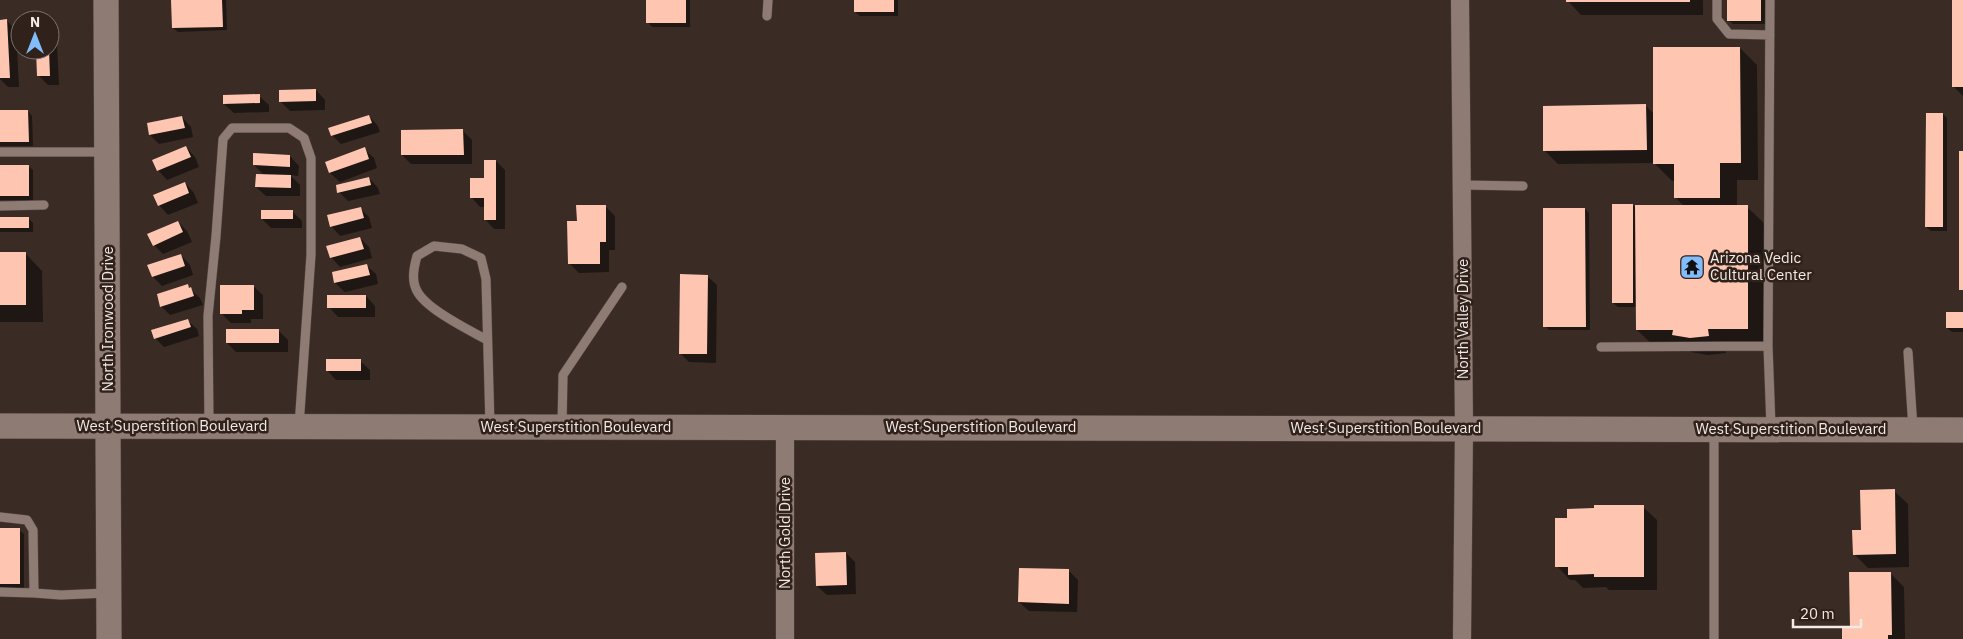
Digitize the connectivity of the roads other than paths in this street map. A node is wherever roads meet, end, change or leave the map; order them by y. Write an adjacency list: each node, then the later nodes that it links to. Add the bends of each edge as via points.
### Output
1 (106, 0): 9 (main road, North Ironwood Drive)
2 (768, 0): 6 (lane)
3 (1460, 0): 10 (street, North Valley Drive)
4 (1717, 0): 7 (lane, via 1718,20 1729,34)
5 (1770, 0): 7 (lane)
6 (767, 16)
7 (1770, 35): 16 (lane)
8 (0, 152): 9 (lane)
9 (107, 152): 20 (main road, North Ironwood Drive)
10 (1462, 185): 11 (lane); 26 (street, North Valley Drive)
11 (1523, 186)
12 (44, 205): 13 (lane)
13 (0, 206)
14 (622, 287): 23 (lane, via 563,375)
15 (487, 340): 15 (lane, via 486,279 481,258 462,249 434,246 417,256 413,271 417,291 436,311); 24 (lane)
16 (1768, 346): 17 (lane); 28 (lane)
17 (1601, 347)
18 (1908, 352): 29 (lane)
19 (0, 426): 20 (main road, West Superstition Boulevard)
20 (109, 426): 21 (main road, West Superstition Boulevard); 34 (main road, North Ironwood Drive)
21 (209, 426): 22 (main road, West Superstition Boulevard); 22 (lane, via 208,316 223,139 232,128 289,128 304,138 311,158 311,255)
22 (299, 426): 24 (main road, West Superstition Boulevard)
23 (562, 426): 24 (main road, West Superstition Boulevard); 25 (main road, West Superstition Boulevard)
24 (490, 427)
25 (784, 427): 26 (main road, West Superstition Boulevard); 36 (street, North Gold Drive)
26 (1464, 428): 27 (main road, West Superstition Boulevard); 37 (street, North Valley Drive)
27 (1714, 429): 28 (main road, West Superstition Boulevard); 38 (lane)
28 (1771, 430): 29 (main road, West Superstition Boulevard)
29 (1913, 430): 30 (main road, West Superstition Boulevard)
30 (1963, 430)
31 (0, 517): 33 (lane, via 26,520 33,530)
32 (0, 592): 33 (lane)
33 (34, 593): 34 (lane)
34 (110, 593): 35 (main road, North Ironwood Drive)
35 (109, 639)
36 (785, 639)
37 (1462, 639)
38 (1714, 639)

